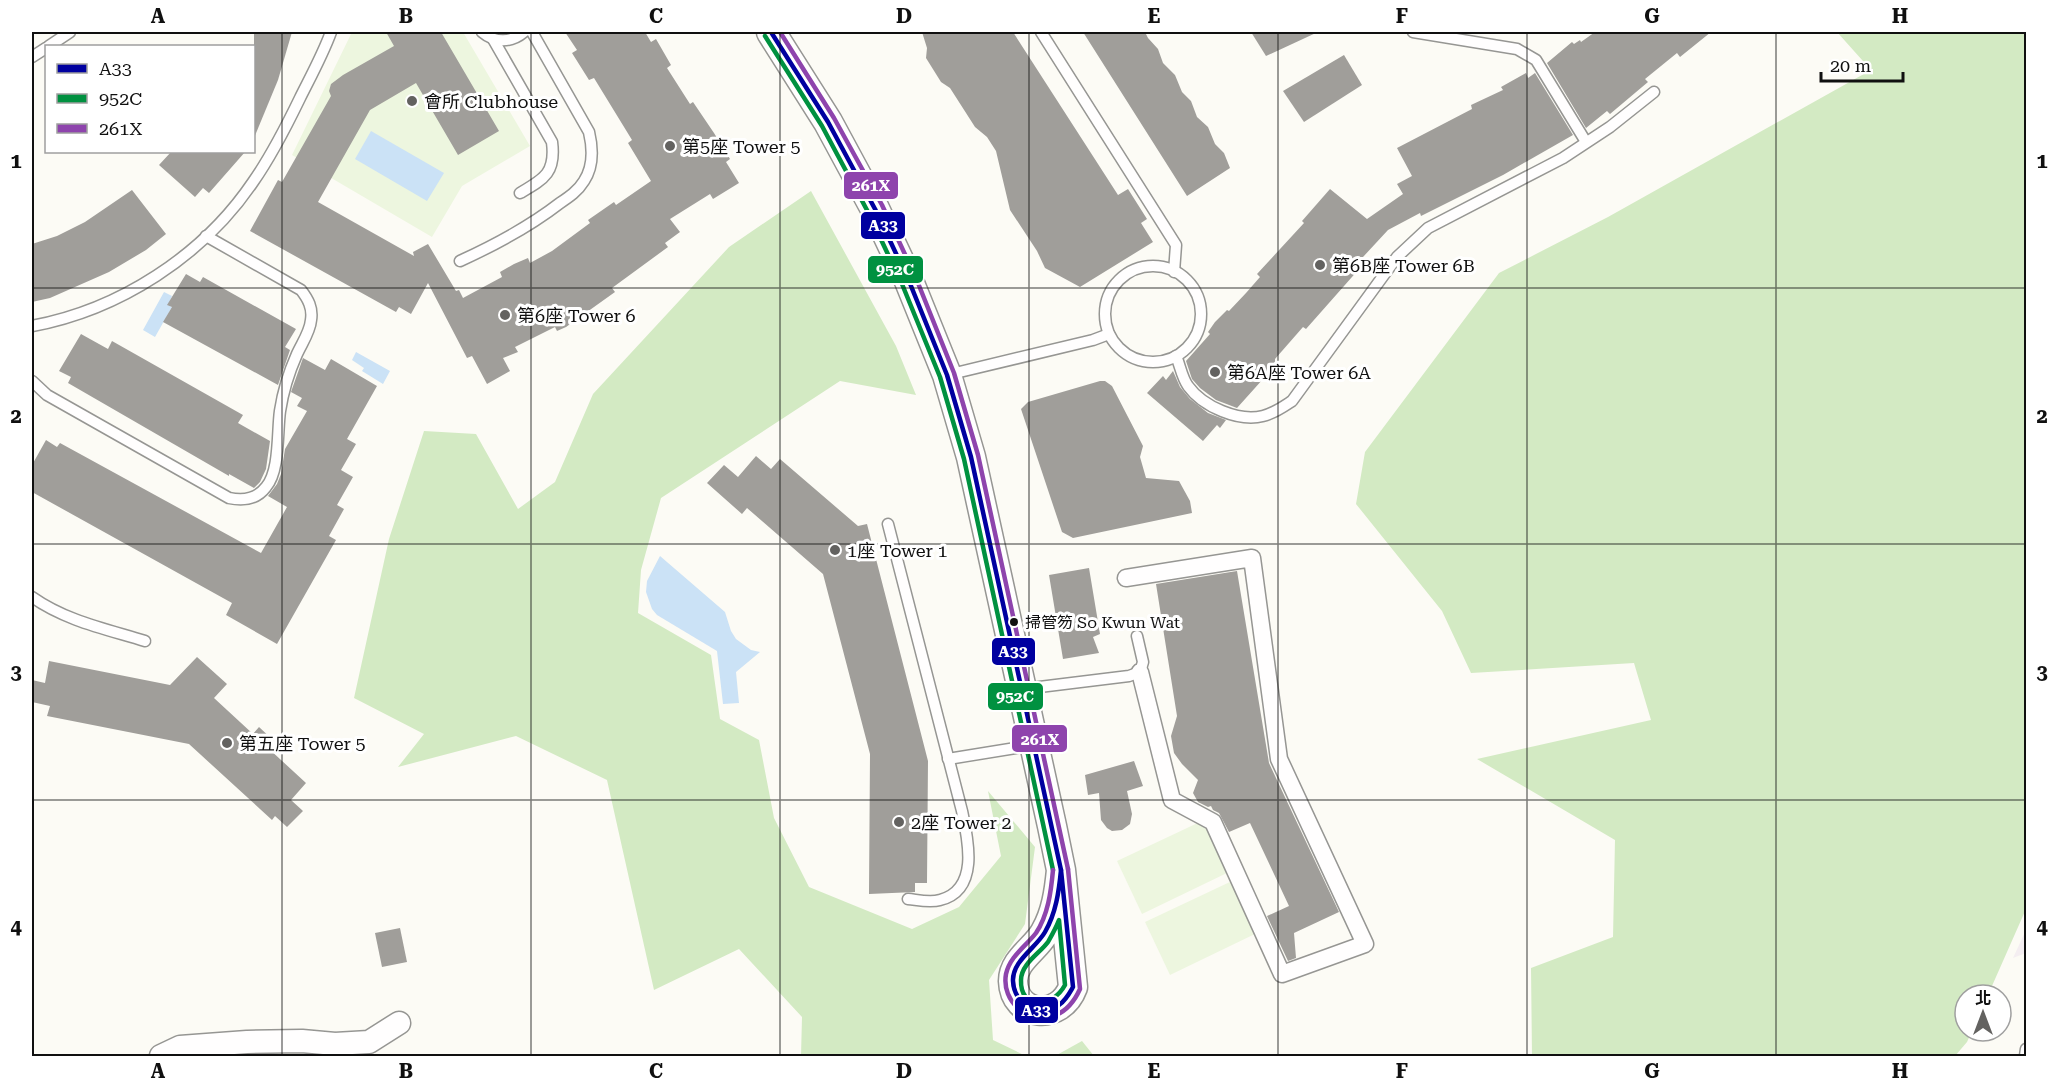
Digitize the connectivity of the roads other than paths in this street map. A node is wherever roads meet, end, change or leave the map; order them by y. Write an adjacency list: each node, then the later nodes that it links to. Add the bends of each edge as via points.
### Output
1 (70, 32): 10 (lane)
2 (331, 32): 16 (lane, via 276,146 252,184)
3 (482, 32): 9 (lane)
4 (524, 32): 9 (lane, via 513,39)
5 (532, 32): 17 (lane, via 589,132 590,170 575,193 544,216)
6 (771, 32): 22 (street, via 828,122 875,209)
7 (1041, 32): 18 (lane, via 1176,245)
8 (1413, 32): 14 (lane, via 1517,49 1536,60)
9 (493, 39): 15 (lane, via 552,142 549,172)
10 (51, 45)
11 (45, 49): 12 (lane)
12 (32, 57)
13 (1654, 92): 14 (lane)
14 (1586, 142): 21 (lane, via 1563,158 1428,228 1397,257 1292,401 1275,412 1260,417 1217,409 1187,385)
15 (520, 193)
16 (206, 236): 19 (lane, via 157,275 118,297); 23 (lane, via 301,290 311,310 308,332 284,390 274,472 266,489 249,499 229,498 47,395)
17 (460, 261)
18 (1174, 272): 20 (lane, via 1146,267 1121,279 1106,301); 21 (lane, via 1186,280 1200,306 1196,335)
19 (32, 327)
20 (1109, 334): 21 (lane, via 1122,351 1135,359 1163,361); 22 (lane)
21 (1176, 356)
22 (947, 375): 30 (street, via 971,457)
23 (32, 381)
24 (888, 524): 32 (lane)
25 (1126, 578): 29 (street, via 1252,558 1280,759 1365,944 1282,974 1213,822 1172,800)
26 (32, 597): 28 (lane, via 69,618)
27 (1137, 636): 29 (lane, via 1143,662)
28 (145, 641)
29 (1140, 672): 30 (lane)
30 (1023, 688): 31 (street)
31 (1034, 745): 32 (lane); 33 (street)
32 (948, 759): 34 (lane, via 967,833 967,874 962,886 943,900)
33 (1061, 870)
34 (908, 899)
35 (399, 1023): 37 (street, via 369,1042 247,1042 180,1047)
36 (2026, 1049): 38 (lane)
37 (161, 1056)
38 (2025, 1056)

